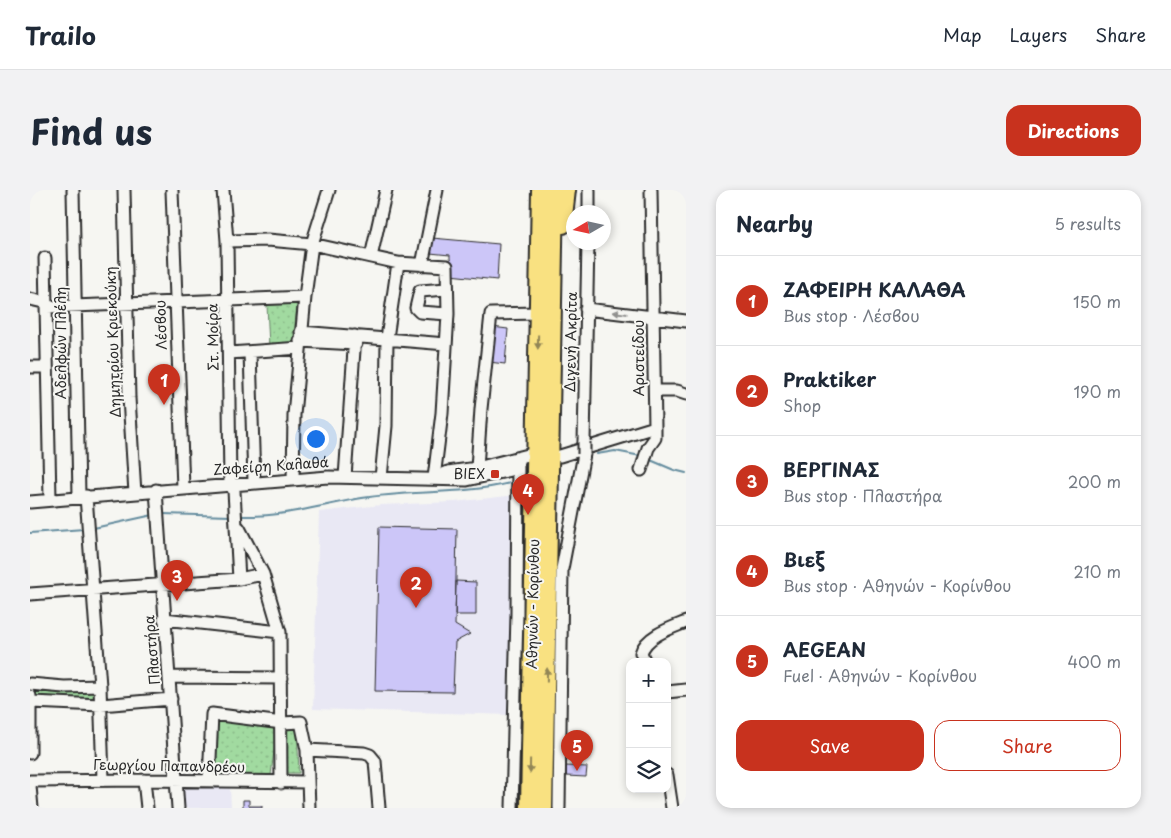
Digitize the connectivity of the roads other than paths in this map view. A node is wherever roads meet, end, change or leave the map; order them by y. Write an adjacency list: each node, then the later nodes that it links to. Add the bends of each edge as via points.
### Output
1 (74, 190): 29 (street, Αδελφών Πλέλη)
2 (124, 190): 30 (street, Δημητρίου Κριεκούκη)
3 (172, 190): 28 (street, Λέσβου)
4 (222, 190): 15 (street, Στ. Μοίρα)
5 (329, 190): 16 (street)
6 (386, 190): 18 (street)
7 (437, 190): 22 (street)
8 (531, 190): 23 (highway, via 532,232)
9 (540, 190): 23 (highway, Αθηνών - Κορίνθου)
10 (555, 190): 21 (highway, Αθηνών - Κορίνθου)
11 (567, 190): 21 (highway, via 565,217)
12 (589, 190): 14 (street)
13 (651, 190): 35 (street, Αριστείδου)
14 (589, 205)
15 (227, 241): 16 (street); 27 (street, Στ. Μοίρα)
16 (312, 244): 18 (street); 25 (street)
17 (588, 250): 32 (street, Διγενή Ακρίτα)
18 (372, 257): 20 (street)
19 (45, 258): 31 (street)
20 (398, 262): 22 (street); 37 (street)
21 (554, 264): 66 (highway, Αθηνών - Κορίνθου)
22 (422, 265): 24 (street, via 447,266)
23 (539, 275): 33 (highway, Αθηνών - Κορίνθου)
24 (447, 289): 34 (street); 34 (street, via 420,291 416,308 420,312)
25 (305, 297): 27 (street); 39 (street)
26 (30, 299): 31 (street, via 43,302)
27 (228, 301): 28 (street); 42 (street, Στ. Μοίρα)
28 (175, 302): 30 (street); 59 (street, Λέσβου)
29 (77, 304): 30 (street); 31 (street); 62 (street, Αδελφών Πλέλη)
30 (126, 304): 61 (street, Δημητρίου Κριεκούκη)
31 (47, 307): 44 (street)
32 (586, 309): 35 (street, one-way to 32); 67 (street, Διγενή Ακρίτα, bridge, via 584,454)
33 (538, 313): 48 (highway, Αθηνών - Κορίνθου, one-way to 48); 52 (street, via 491,314)
34 (448, 314): 40 (street)
35 (654, 317): 36 (street); 45 (street, Αριστείδου)
36 (686, 321)
37 (388, 338): 38 (street); 40 (street); 54 (street)
38 (356, 340): 39 (street); 53 (street)
39 (300, 341): 41 (street); 56 (street)
40 (446, 344): 55 (street)
41 (250, 352): 42 (street); 57 (street)
42 (229, 353): 58 (street, Στ. Μοίρα)
43 (30, 367): 44 (street)
44 (47, 367): 63 (street)
45 (655, 391): 46 (street); 47 (street, Αριστείδου)
46 (686, 394)
47 (655, 427): 49 (street); 51 (street, Αριστείδου, via 655,438)
48 (536, 453): 50 (street); 74 (highway, Αθηνών - Κορίνθου)
49 (560, 456)
50 (516, 464): 52 (street); 55 (street, Ζαφείρη Καλαθά, via 467,480); 74 (street)
51 (641, 467)
52 (477, 468): 55 (street, via 448,472)
53 (345, 477): 54 (street, Ζαφείρη Καλαθά); 56 (street, Ζαφείρη Καλαθά)
54 (381, 478): 55 (street, Ζαφείρη Καλαθά)
55 (434, 478)
56 (293, 480): 57 (street, Ζαφείρη Καλαθά)
57 (254, 482): 58 (street, Ζαφείρη Καλαθά)
58 (230, 484): 59 (street, Ζαφείρη Καλαθά); 65 (street, Στ. Μοίρα, via 234,491)
59 (183, 488): 60 (street, Ζαφείρη Καλαθά)
60 (156, 490): 61 (street, Ζαφείρη Καλαθά); 70 (street, Πλαστήρα)
61 (135, 493): 62 (street, Ζαφείρη Καλαθά)
62 (83, 496): 63 (street, Ζαφείρη Καλαθά); 71 (street, Αδελφών Πλέλη)
63 (50, 499): 64 (street, Ζαφείρη Καλαθά)
64 (30, 502)
65 (236, 523): 68 (street); 69 (street, Στ. Μοίρα)
66 (549, 537): 67 (highway); 77 (highway, Αθηνών - Κορίνθου)
67 (562, 569): 73 (street, Διγενή Ακρίτα)
68 (263, 574): 69 (street); 78 (street)
69 (239, 579): 70 (street)
70 (162, 584): 71 (street); 75 (street, Πλαστήρα)
71 (92, 588): 72 (street); 83 (street, Αδελφών Πλέλη)
72 (30, 594)
73 (561, 607): 77 (highway); 110 (street, Διγενή Ακρίτα)
74 (525, 614): 107 (street); 108 (highway, Αθηνών - Κορίνθου, one-way to 108)
75 (164, 619): 78 (street); 80 (street, Πλαστήρα)
76 (686, 622): 79 (street, via 643,646)
77 (547, 630): 109 (highway, Αθηνών - Κορίνθου, one-way to 77)
78 (280, 632): 81 (street)
79 (643, 658)
80 (169, 677): 81 (street); 87 (street, Πλαστήρα)
81 (282, 678): 90 (street)
82 (30, 684): 83 (street)
83 (100, 686): 89 (street, Αδελφών Πλέλη)
84 (30, 689): 88 (street)
85 (686, 690): 86 (street)
86 (671, 692)
87 (171, 700): 89 (street); 96 (street, Πλαστήρα)
88 (31, 702): 89 (street); 92 (street)
89 (101, 705): 93 (street, Αδελφών Πλέλη)
90 (282, 724): 91 (street, via 301,722); 97 (street, via 212,714); 99 (street)
91 (307, 750): 98 (street); 106 (street, via 370,755 374,761)
92 (30, 753)
93 (103, 780): 94 (street, Γεωργίου Παπανδρέου); 95 (street, Γεωργίου Παπανδρέου)
94 (144, 780): 96 (street, Γεωργίου Παπανδρέου); 103 (street)
95 (30, 781)
96 (175, 781): 97 (street, Γεωργίου Παπανδρέου); 104 (street, Πλαστήρα)
97 (209, 781): 99 (street, Γεωργίου Παπανδρέου)
98 (308, 782): 99 (street, Γεωργίου Παπανδρέου); 105 (street)
99 (281, 783)
100 (30, 786): 102 (street)
101 (670, 793): 111 (street)
102 (32, 808)
103 (147, 808)
104 (178, 808)
105 (309, 808)
106 (379, 808)
107 (512, 808)
108 (529, 808)
109 (544, 808)
110 (559, 808)
111 (672, 808)

